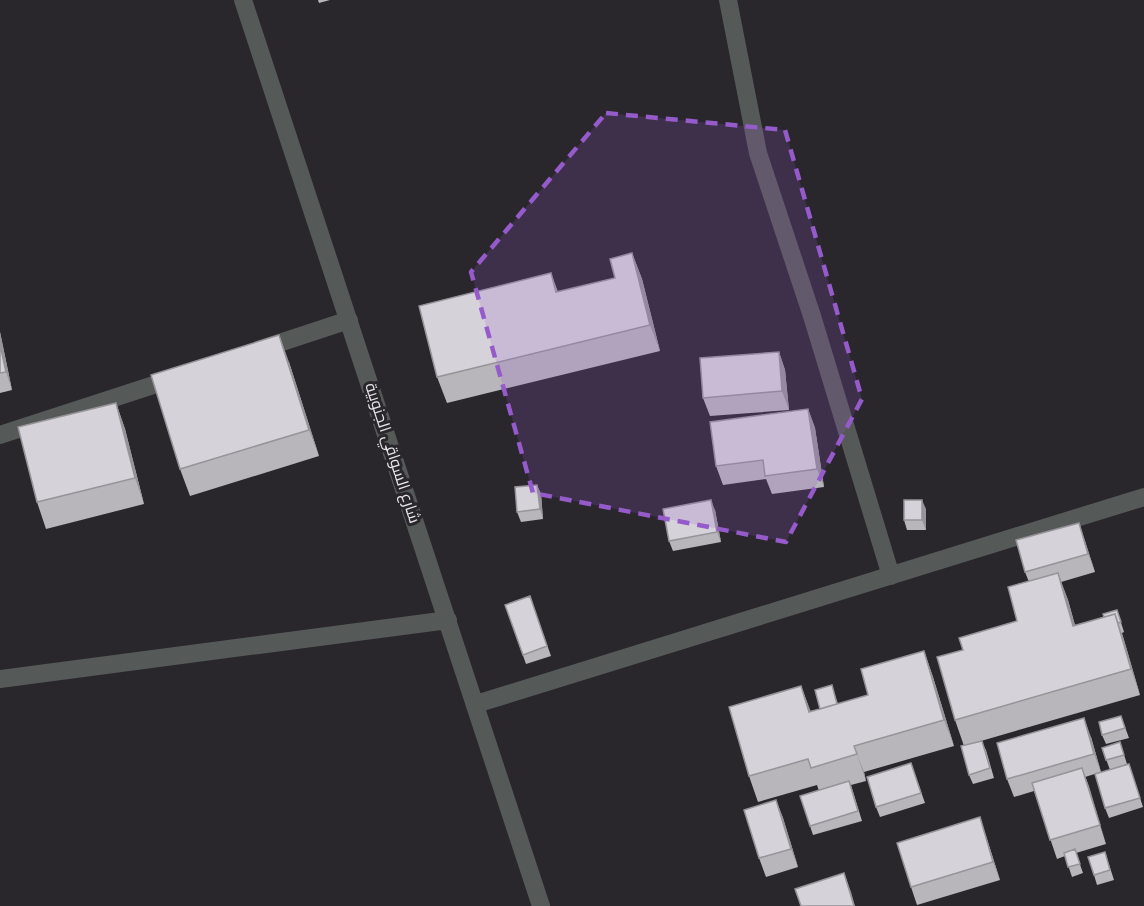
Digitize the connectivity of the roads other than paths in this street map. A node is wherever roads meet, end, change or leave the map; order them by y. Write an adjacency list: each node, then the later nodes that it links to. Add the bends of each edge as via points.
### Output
1 (243, 0): 3 (street, شارع السواقي الجنوبية)
2 (728, 0): 8 (street, via 758,153)
3 (349, 320): 4 (street); 9 (street, شارع السواقي الجنوبية)
4 (236, 357)
5 (191, 372): 6 (street)
6 (0, 435)
7 (1144, 497): 8 (street)
8 (891, 576): 11 (street)
9 (448, 620): 10 (street); 11 (street, شارع السواقي الجنوبية)
10 (0, 679)
11 (476, 704): 12 (street, شارع السواقي الجنوبية)
12 (541, 906)

